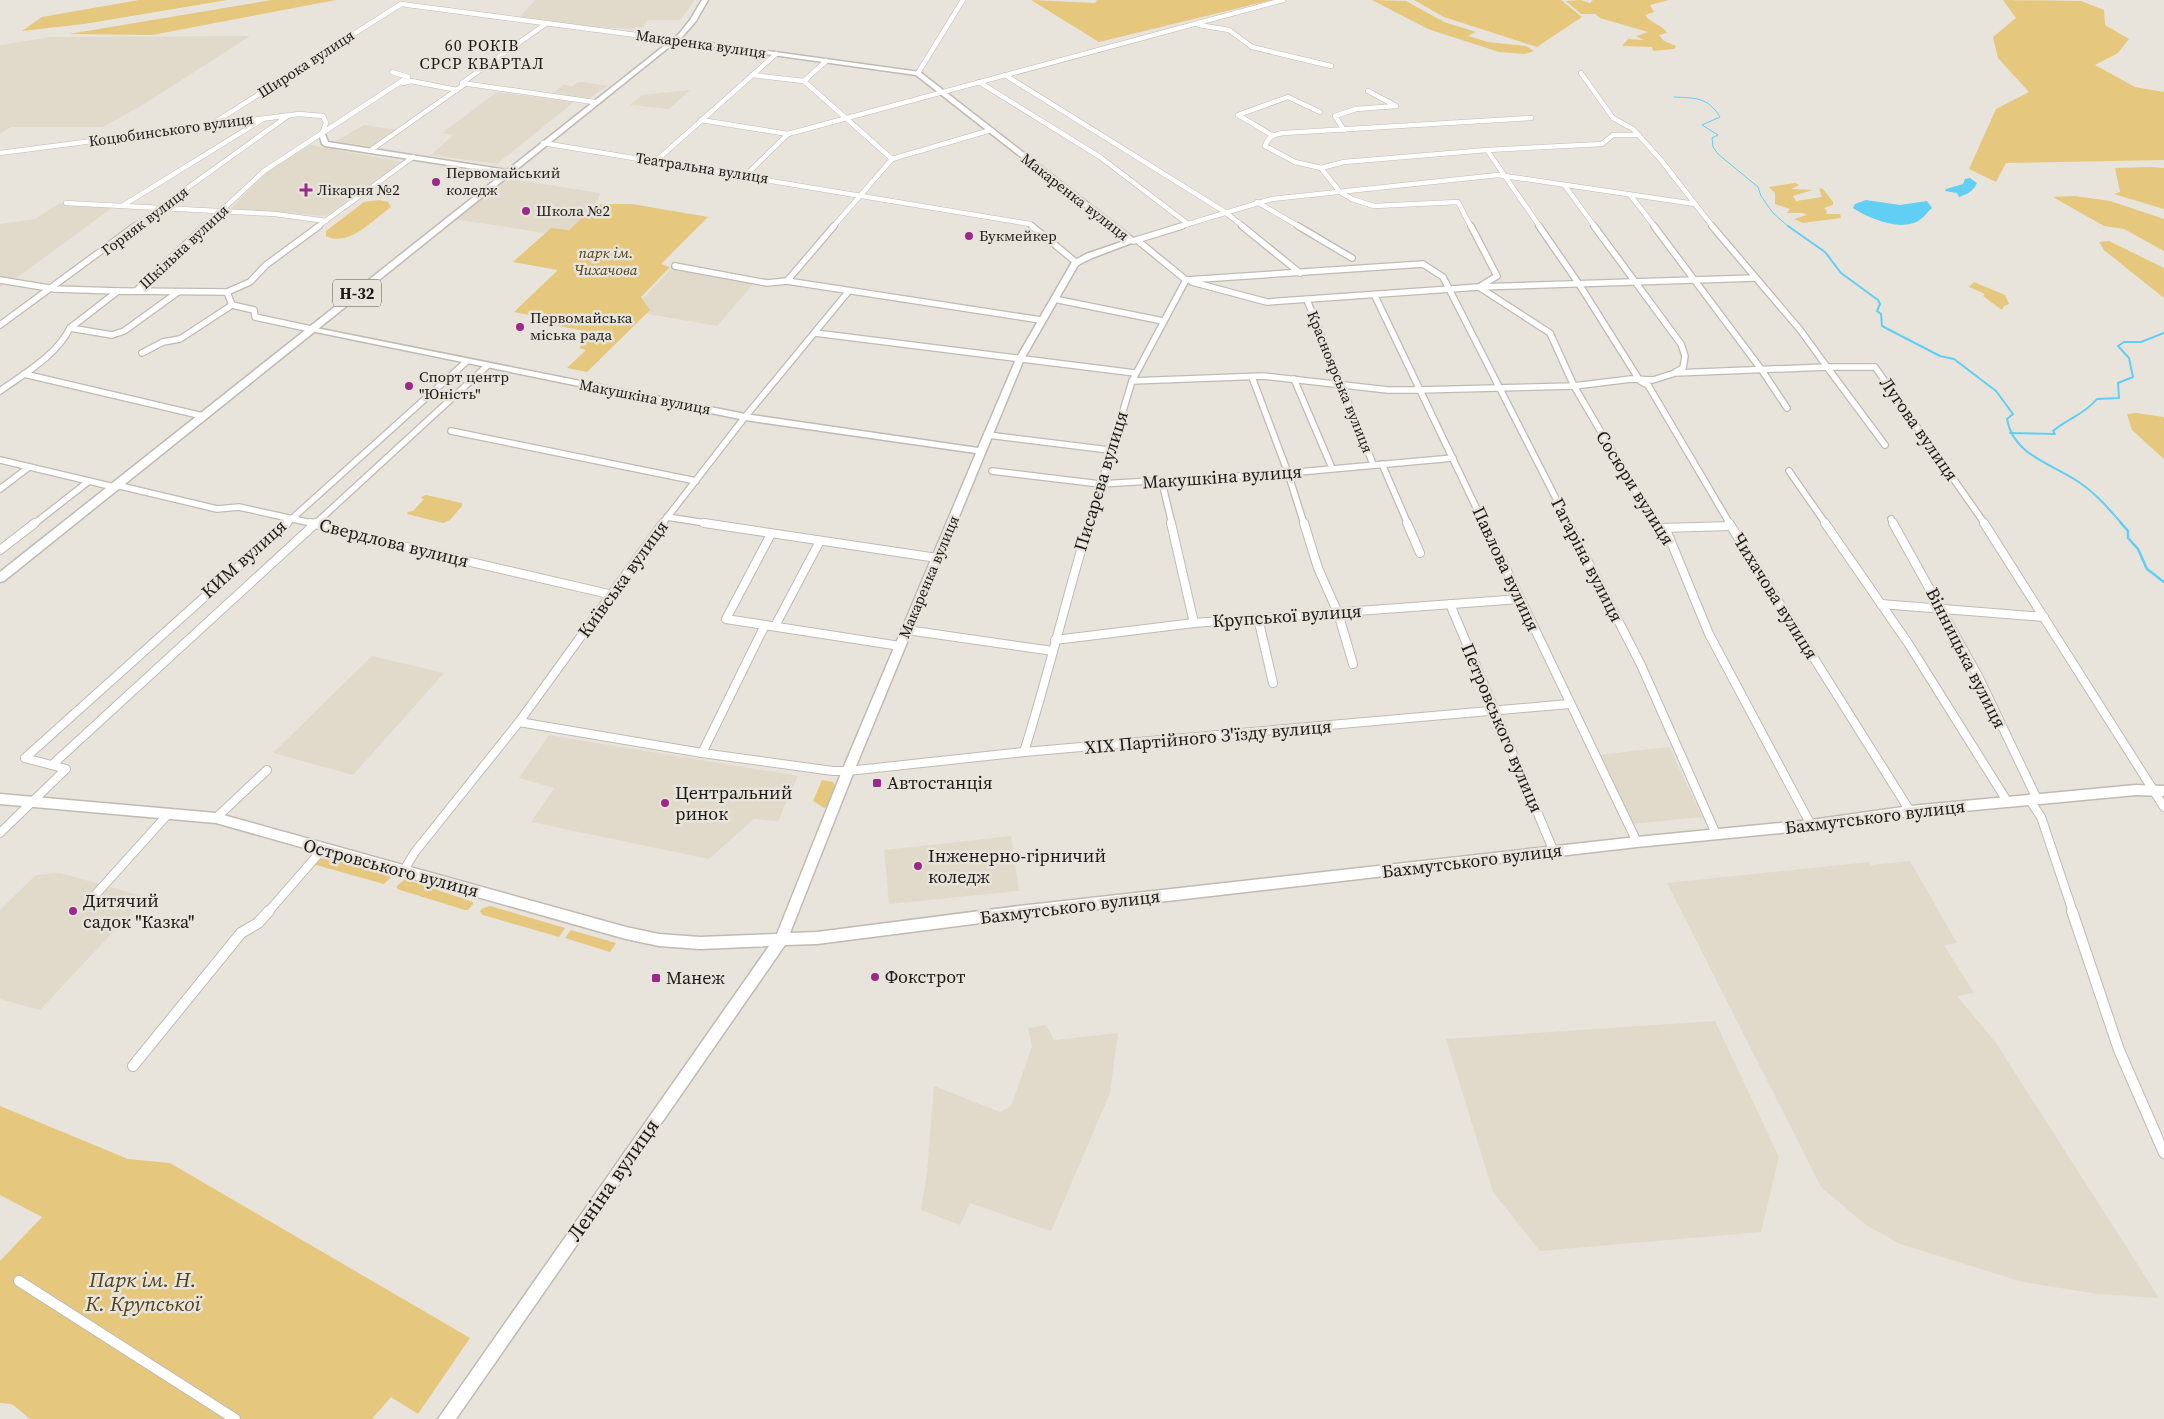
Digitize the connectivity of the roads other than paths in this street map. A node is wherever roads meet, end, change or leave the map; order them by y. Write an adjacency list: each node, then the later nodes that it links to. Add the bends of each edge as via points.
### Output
1 (705, 0): 7 (main road, Н-32, via 693,21)
2 (963, 0): 13 (street)
3 (1283, 0): 6 (street)
4 (401, 4): 5 (street, Макаренка вулиця); 30 (street, Широка вулиця)
5 (547, 23): 7 (street, Макаренка вулиця); 19 (street, via 462,83)
6 (1197, 24): 10 (street, via 1229,30 1252,47); 15 (street)
7 (674, 40): 8 (street, Макаренка вулиця); 23 (main road, Н-32)
8 (776, 54): 9 (street, Макаренка вулиця); 14 (street)
9 (826, 61): 13 (street, Макаренка вулиця); 16 (street)
10 (1331, 66)
11 (392, 72): 18 (street, via 408,77)
12 (1581, 72): 36 (street, via 1612,118)
13 (918, 73): 22 (street, Макаренка вулиця)
14 (752, 75): 16 (street); 29 (street)
15 (1005, 75): 17 (street); 58 (street)
16 (804, 81): 28 (street)
17 (979, 82): 22 (street); 60 (street, via 1093,153)
18 (400, 84): 20 (street, via 411,81); 33 (street, Шкільна вулиця)
19 (465, 84): 20 (street); 23 (street)
20 (457, 90): 38 (street)
21 (1368, 91): 32 (street, via 1396,106 1356,109 1335,116)
22 (942, 92): 28 (street); 31 (street, Макаренка вулиця)
23 (594, 102): 37 (main road, Н-32)
24 (1320, 112): 35 (street, via 1288,97 1238,116)
25 (289, 115): 26 (street, Коцюбинського вулиця); 33 (street, Коцюбинського вулиця, via 323,116 326,123); 56 (street, Горняк вулиця)
26 (264, 118): 30 (street, Коцюбинського вулиця); 55 (street)
27 (1531, 118): 32 (street)
28 (846, 119): 34 (street); 42 (street)
29 (701, 120): 34 (street); 43 (street)
30 (212, 124): 40 (street, Коцюбинського вулиця)
31 (991, 130): 42 (street); 61 (street, Макаренка вулиця)
32 (1344, 130): 35 (street)
33 (322, 134): 38 (street, via 325,144); 57 (street, Шкільна вулиця, via 264,171)
34 (788, 134): 46 (street)
35 (1272, 135): 44 (street, via 1265,146 1295,162)
36 (1640, 135): 39 (street, via 1610,135 1602,144); 54 (street)
37 (543, 143): 43 (street, Театральна вулиця); 45 (main road, Н-32)
38 (371, 150): 41 (street)
39 (1487, 150): 44 (street, via 1344,162); 47 (street, Чихачова вулиця)
40 (0, 153)
41 (413, 157): 45 (street); 59 (street)
42 (892, 159): 50 (street)
43 (656, 160): 46 (street, Театральна вулиця)
44 (1320, 168): 49 (street)
45 (507, 172): 89 (main road, Н-32)
46 (746, 175): 50 (street, Театральна вулиця)
47 (1505, 177): 48 (street); 49 (street, via 1498,175); 72 (street, Чихачова вулиця)
48 (1565, 186): 51 (street); 71 (street)
49 (1340, 192): 52 (street); 73 (street, via 1374,206 1458,202 1497,276)
50 (862, 195): 63 (street, Театральна вулиця, via 1030,224); 70 (street)
51 (1631, 196): 54 (street); 69 (street)
52 (1257, 202): 58 (street); 62 (street)
53 (66, 203): 55 (street)
54 (1695, 204): 66 (street)
55 (121, 207): 56 (street)
56 (160, 208): 57 (street); 74 (street, Горняк вулиця)
57 (222, 211): 59 (street); 77 (street, Шкільна вулиця)
58 (1225, 212): 60 (street); 65 (street)
59 (326, 221): 79 (street, via 266,264 250,282)
60 (1188, 224): 61 (street)
61 (1135, 241): 63 (street, Макаренка вулиця); 68 (street)
62 (1352, 258)
63 (1077, 263): 82 (street, Макаренка вулиця)
64 (675, 266): 70 (street, via 767,283)
65 (1300, 273): 68 (street, Гагаріна вулиця); 75 (street, Гагаріна вулиця, via 1423,264 1443,277)
66 (1755, 278): 69 (street); 95 (street)
67 (0, 280): 74 (street)
68 (1186, 280): 83 (street, via 1267,302); 86 (street, Писарєва вулиця)
69 (1692, 280): 71 (street); 96 (street)
70 (787, 281): 80 (street)
71 (1635, 282): 72 (street); 98 (street, via 1681,344 1685,356 1683,368)
72 (1579, 284): 73 (street); 103 (street, Чихачова вулиця)
73 (1479, 287): 75 (street); 105 (street, Сосюри вулиця, via 1550,333)
74 (55, 289): 76 (street); 87 (street, Горняк вулиця)
75 (1450, 290): 81 (street); 106 (street, Гагаріна вулиця)
76 (118, 291): 77 (street, Шкільна вулиця); 88 (street, Шкільна вулиця)
77 (136, 291): 78 (street)
78 (178, 292): 79 (street); 88 (street, via 124,331 112,335)
79 (227, 292): 84 (street)
80 (848, 292): 85 (street); 90 (street, Київська вулиця)
81 (1376, 296): 83 (street); 107 (street, Павлова вулиця)
82 (1054, 299): 85 (street, Макаренка вулиця); 86 (street)
83 (1308, 300): 104 (street, Красноярська вулиця)
84 (232, 305): 89 (street, via 254,310 255,317); 91 (street, via 180,339 163,342)
85 (1041, 320): 92 (street, Макаренка вулиця)
86 (1163, 321): 97 (street, Писарєва вулиця)
87 (0, 325)
88 (70, 328): 99 (street, Шкільна вулиця, via 67,337)
89 (311, 329): 93 (street, Макушкіна вулиця); 110 (main road, Н-32)
90 (815, 333): 92 (street); 111 (street, Київська вулиця)
91 (142, 353)
92 (1020, 359): 97 (street); 113 (street, Макаренка вулиця)
93 (466, 362): 94 (street, Макушкіна вулиця); 132 (street, КИМ вулиця)
94 (487, 366): 111 (street, Макушкіна вулиця); 135 (street, КИМ вулиця)
95 (1827, 367): 96 (street); 114 (street); 150 (street, Лугова вулиця, via 1875,367 1974,506)
96 (1761, 369): 98 (street); 109 (street)
97 (1135, 373): 102 (street, Писарєва вулиця)
98 (1674, 373): 103 (street)
99 (24, 374): 108 (street, Шкільна вулиця); 110 (street)
100 (1252, 377): 101 (street); 102 (street); 125 (street)
101 (1294, 379): 104 (street); 122 (street)
102 (1132, 381): 115 (street, Писарєва вулиця)
103 (1640, 381): 105 (street, via 1631,379); 136 (street, Чихачова вулиця, via 1648,385)
104 (1343, 386): 107 (street); 119 (street, Красноярська вулиця)
105 (1574, 386): 106 (street); 137 (street, Сосюри вулиця, via 1652,522)
106 (1501, 388): 107 (street); 180 (street, Гагаріна вулиця, via 1641,666)
107 (1418, 390): 117 (street, Павлова вулиця)
108 (0, 391)
109 (1786, 408)
110 (203, 416): 130 (main road, Н-32)
111 (745, 417): 116 (street, Макушкіна вулиця); 126 (street, Київська вулиця)
112 (451, 431): 126 (street)
113 (988, 435): 115 (street); 116 (street, Макаренка вулиця)
114 (1885, 445)
115 (1109, 450): 129 (street, Писарєва вулиця)
116 (981, 451): 142 (street, Макаренка вулиця)
117 (1453, 458): 120 (street, Макушкіна вулиця); 145 (street, Павлова вулиця)
118 (0, 460): 121 (street, Свердлова вулиця)
119 (1373, 464): 120 (street, Макушкіна вулиця); 122 (street, Макушкіна вулиця)
120 (1382, 464): 141 (street, Красноярська вулиця)
121 (29, 467): 127 (street, Свердлова вулиця); 131 (street)
122 (1332, 468): 125 (street, Макушкіна вулиця)
123 (992, 471): 129 (street, Макушкіна вулиця)
124 (1790, 471): 147 (street)
125 (1288, 473): 128 (street, Макушкіна вулиця); 149 (street, via 1318,568)
126 (696, 481): 133 (street, Київська вулиця)
127 (89, 482): 130 (street, Свердлова вулиця); 140 (street)
128 (1162, 482): 129 (street, Макушкіна вулиця); 152 (street)
129 (1100, 484): 156 (street, Писарєва вулиця)
130 (115, 486): 132 (street, Свердлова вулиця, via 217,509 240,507); 143 (main road, Н-32)
131 (0, 489)
132 (290, 517): 135 (street, Свердлова вулиця); 166 (street, КИМ вулиця, via 25,758)
133 (667, 517): 138 (street); 144 (street, Київська вулиця)
134 (1891, 519): 148 (street, Вінницька вулиця)
135 (314, 523): 144 (street, Свердлова вулиця); 166 (street, КИМ вулиця)
136 (1731, 526): 137 (street); 175 (street, Чихачова вулиця)
137 (1662, 528): 178 (street, Сосюри вулиця, via 1667,532 1710,634)
138 (771, 534): 139 (street); 153 (street, via 726,619)
139 (820, 541): 142 (street); 154 (street)
140 (0, 550)
141 (1420, 553)
142 (937, 558): 155 (street, Макаренка вулиця)
143 (0, 578)
144 (613, 594): 163 (street, Київська вулиця)
145 (1520, 600): 146 (street, Крупської вулиця); 161 (street, Павлова вулиця)
146 (1450, 604): 149 (street, Крупської вулиця); 162 (street, Петровського вулиця)
147 (1881, 604): 148 (street); 172 (street)
148 (1941, 609): 150 (street); 171 (street, Вінницька вулиця, via 1978,678)
149 (1338, 613): 151 (street, Крупської вулиця); 159 (street)
150 (2044, 617): 169 (street, Лугова вулиця)
151 (1258, 618): 152 (street, Крупської вулиця); 160 (street)
152 (1194, 623): 156 (street, Крупської вулиця)
153 (765, 625): 154 (street); 165 (street)
154 (775, 626): 157 (street)
155 (908, 630): 157 (street, Макаренка вулиця); 158 (street)
156 (1055, 640): 158 (street, Писарєва вулиця)
157 (900, 646): 168 (street, Макаренка вулиця)
158 (1053, 651): 164 (street, Писарєва вулиця)
159 (1353, 664)
160 (1273, 682)
161 (1569, 704): 162 (street, XIX Партійного З'їзду вулиця); 181 (street, Павлова вулиця)
162 (1496, 712): 164 (street, XIX Партійного З'їзду вулиця); 183 (street, Петровського вулиця)
163 (519, 722): 165 (street, XIX Партійного З'їзду вулиця); 184 (street, Київська вулиця)
164 (1024, 752): 168 (street, XIX Партійного З'їзду вулиця)
165 (702, 753): 168 (street, XIX Партійного З'їзду вулиця)
166 (52, 765): 173 (street, via 66,769)
167 (267, 770): 177 (street)
168 (848, 771): 186 (street, Макаренка вулиця)
169 (2159, 791): 171 (street, Бахмутського вулиця); 174 (street, Лугова вулиця)
170 (0, 799): 173 (street, Островського вулиця)
171 (2033, 799): 172 (street, Бахмутського вулиця); 188 (street, Вінницька вулиця, via 2119,1050)
172 (2007, 801): 175 (street, Бахмутського вулиця)
173 (32, 802): 176 (street, Островського вулиця); 179 (street)
174 (2164, 807)
175 (1910, 811): 178 (street, Бахмутського вулиця)
176 (168, 813): 177 (street, Островського вулиця); 185 (street)
177 (216, 818): 182 (street, Островського вулиця)
178 (1811, 825): 180 (street, Бахмутського вулиця)
179 (0, 833)
180 (1716, 834): 181 (street, Бахмутського вулиця)
181 (1637, 842): 183 (street, Бахмутського вулиця)
182 (322, 850): 184 (street, Островського вулиця); 187 (street, via 258,923 241,934)
183 (1554, 852): 186 (street, Бахмутського вулиця)
184 (404, 870): 186 (street, Островського вулиця, via 650,938 700,943)
185 (96, 894)
186 (781, 940): 191 (street, Леніна вулиця)
187 (133, 1066)
188 (2164, 1153)
189 (19, 1281): 190 (street)
190 (235, 1419)
191 (446, 1419)

